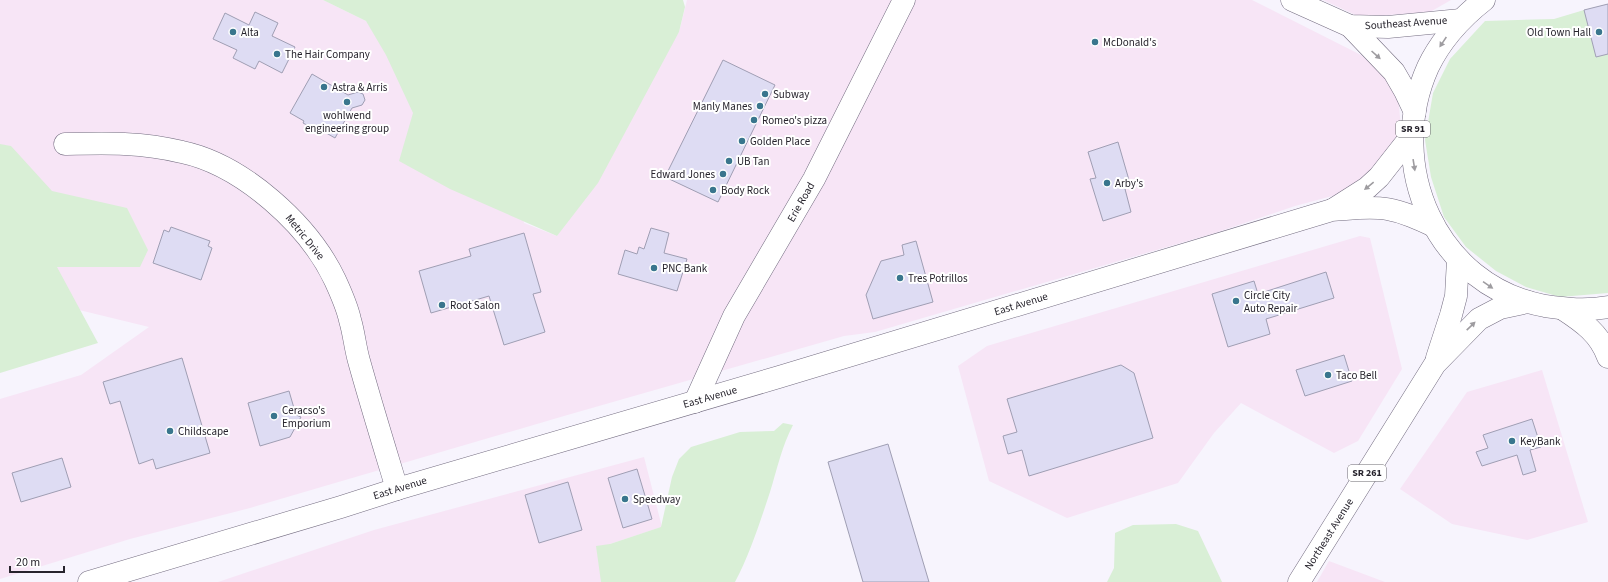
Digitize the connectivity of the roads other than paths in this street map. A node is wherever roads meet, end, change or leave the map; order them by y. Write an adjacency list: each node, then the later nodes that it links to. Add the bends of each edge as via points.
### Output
1 (904, 0): 16 (main road, Erie Road, via 817,173 737,310)
2 (1292, 0): 4 (main road, Southeast Avenue)
3 (1472, 8): 4 (main road, Southeast Avenue, via 1388,27); 5 (main road, SR 91, one-way to 5, via 1448,35 1428,66)
4 (1350, 26): 5 (main road, Southeast Avenue, one-way to 5, via 1394,72)
5 (1415, 112): 6 (main road, SR 91)
6 (1412, 135): 8 (main road, East Avenue, one-way to 8, via 1368,188); 9 (main road, SR 91, one-way to 9, via 1413,161 1418,183)
7 (65, 144): 17 (main road, Metric Drive, via 128,143 206,158 269,198 293,219 321,255 335,279 346,306 359,360)
8 (1332, 210): 9 (main road, East Avenue, via 1387,209 1411,215); 16 (main road, East Avenue)
9 (1434, 226): 10 (main road, SR 91)
10 (1458, 260): 11 (main road, SR 91, one-way to 11, via 1493,288); 15 (main road, Northeast Avenue / SR 261, via 1456,296)
11 (1528, 302): 13 (main road, SR 91); 15 (main road, Northeast Avenue / SR 261, one-way to 11, via 1479,319 1500,308)
12 (1608, 307): 13 (main road, via 1586,310)
13 (1562, 309): 14 (main road, SR 91, via 1596,333)
14 (1608, 357)
15 (1435, 364): 19 (main road, Northeast Avenue / SR 261)
16 (695, 402): 17 (main road, East Avenue)
17 (397, 488): 18 (main road, East Avenue)
18 (97, 581)
19 (1299, 582)

